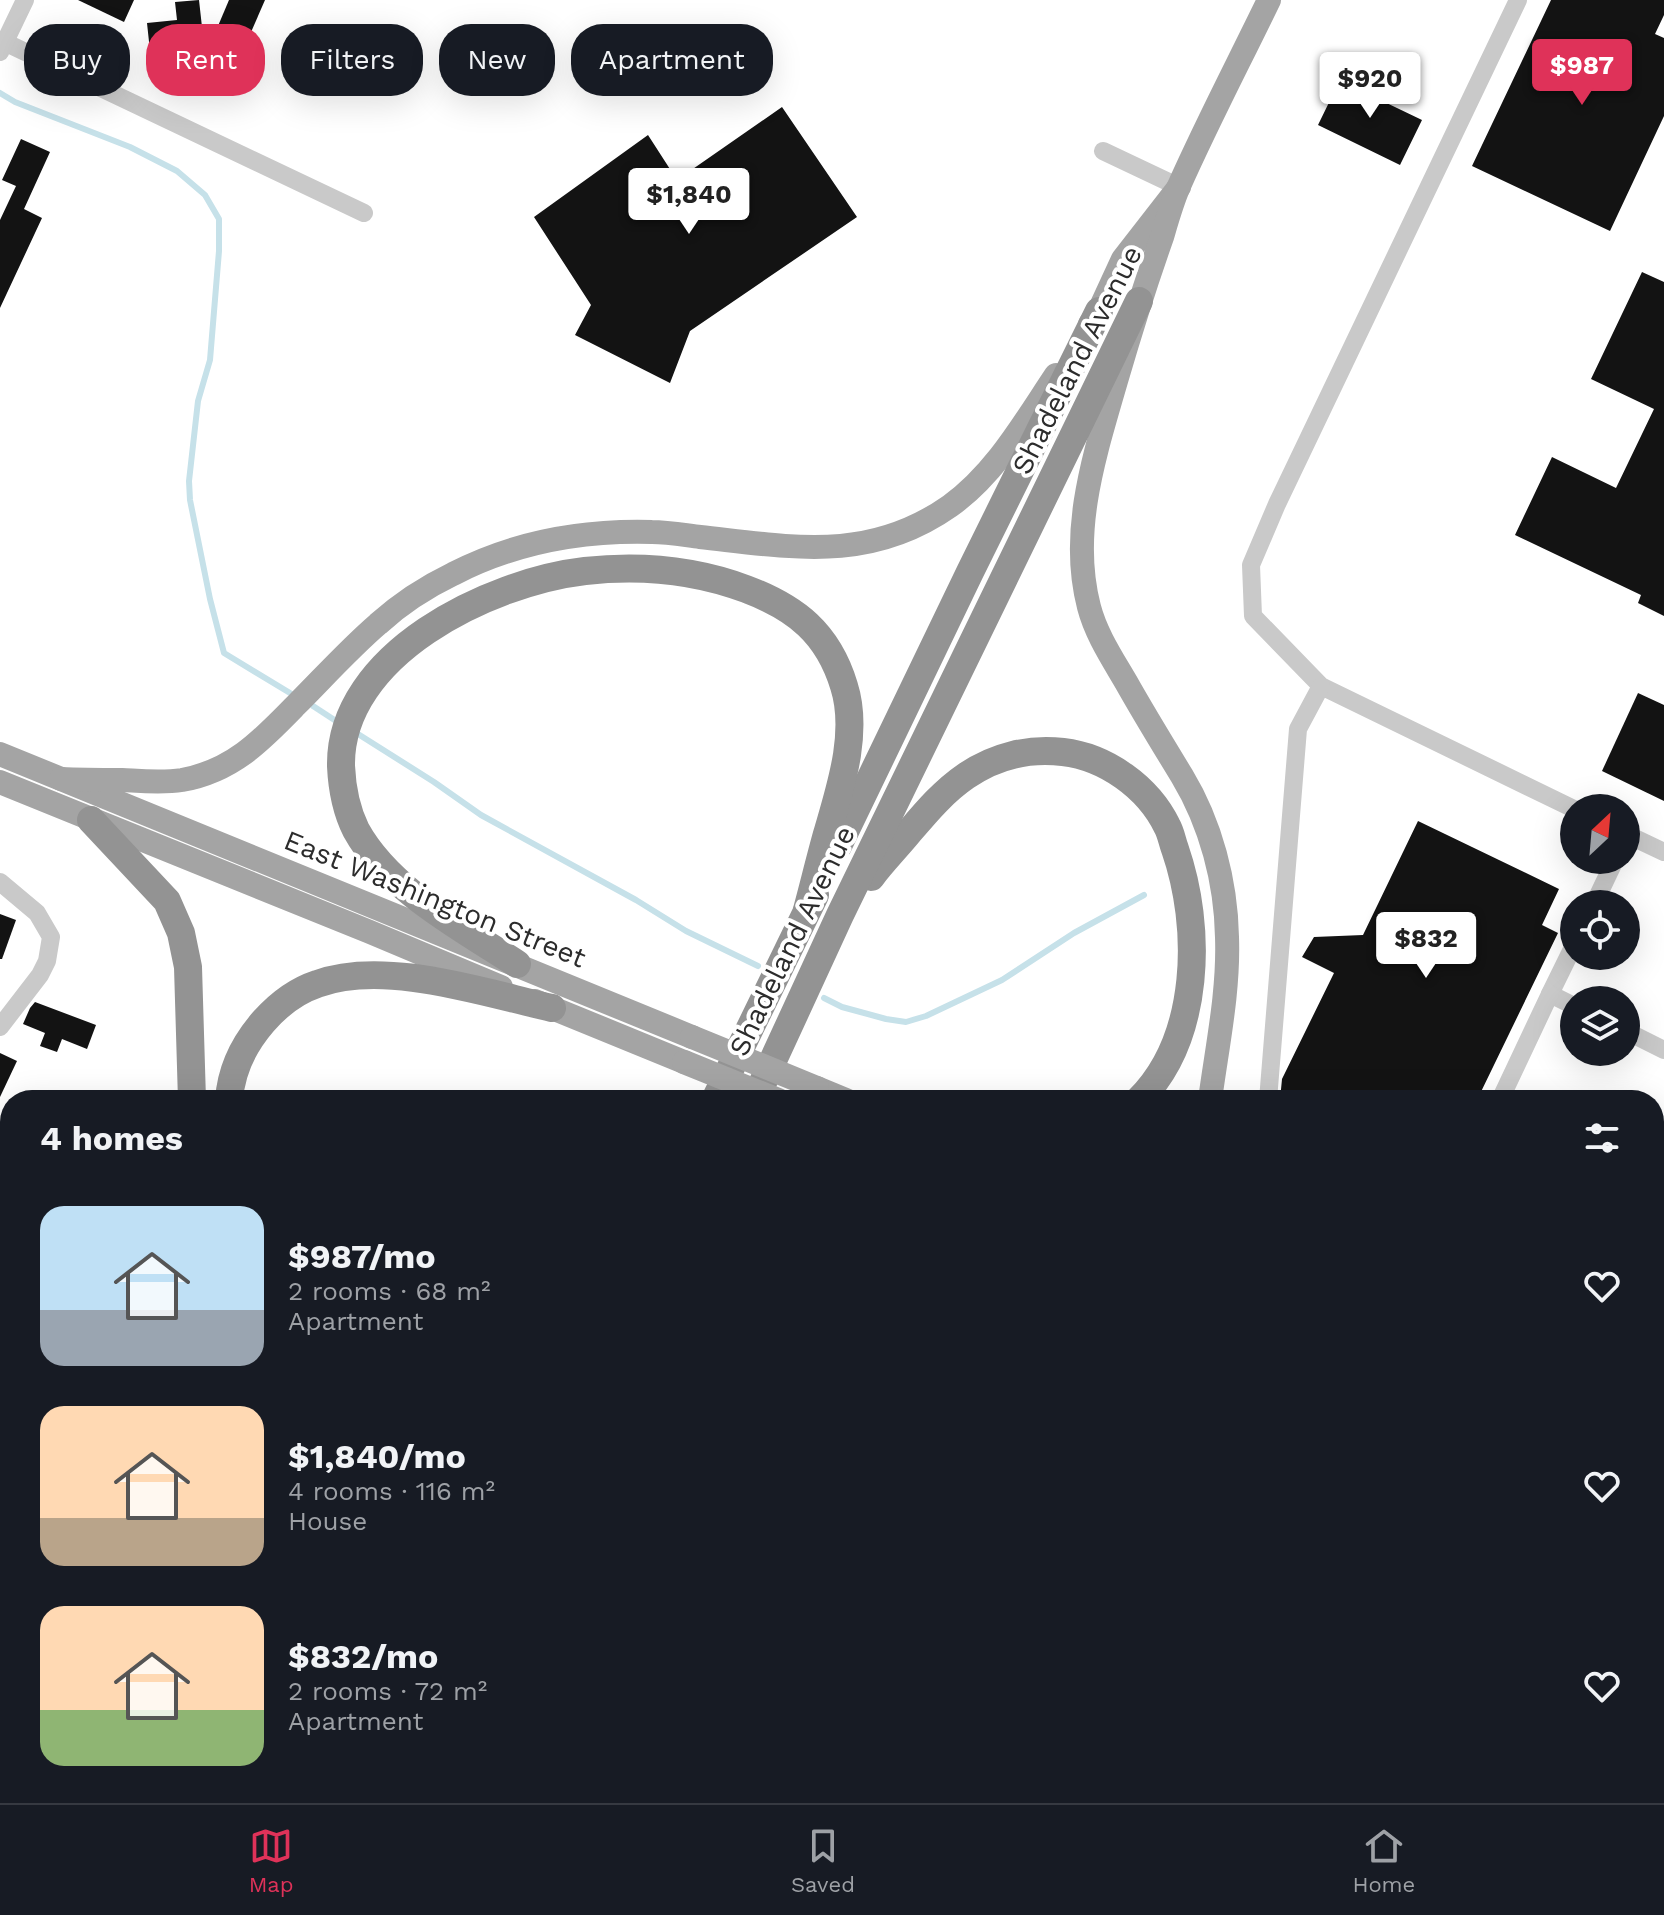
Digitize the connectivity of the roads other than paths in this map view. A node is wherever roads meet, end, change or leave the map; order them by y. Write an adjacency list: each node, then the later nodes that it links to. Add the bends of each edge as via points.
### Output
1 (25, 0): 4 (street)
2 (1269, 0): 6 (main road)
3 (1518, 0): 10 (street, via 1251,565 1253,616)
4 (2, 45): 7 (street)
5 (1103, 151): 6 (street)
6 (1179, 187): 8 (main road, Shadeland Avenue); 9 (main road, Shadeland Avenue, via 1123,259)
7 (364, 213)
8 (1139, 301): 20 (highway, Shadeland Avenue); 36 (main road, via 1092,468 1082,566 1089,609 1106,649 1183,778 1216,859 1227,955)
9 (1099, 311): 12 (main road, via 990,469 951,505 913,527 828,548 627,531 558,537 516,548 452,574 393,611 260,742 224,766 166,782); 19 (highway, Shadeland Avenue)
10 (1321, 686): 14 (street); 37 (street, via 1298,729)
11 (0, 754): 12 (main road, East Washington Street)
12 (61, 779): 21 (main road, East Washington Street)
13 (1, 785): 15 (main road, East Washington Street)
14 (1560, 802)
15 (91, 820): 25 (main road, East Washington Street); 29 (highway, via 167,901 181,933 188,967)
16 (1640, 841): 17 (street)
17 (1664, 852)
18 (0, 882): 26 (street, via 37,913 51,937 40,975)
19 (807, 910): 21 (highway, via 848,744 845,687 822,641 789,609 724,581 652,569 558,575 469,607 397,654 357,701 341,759 348,810 378,859 434,910); 31 (highway, Shadeland Avenue)
20 (840, 915): 33 (highway, Shadeland Avenue); 35 (highway, via 924,814 968,774 1006,756 1032,751 1075,753 1107,765 1139,787 1167,825 1191,921 1191,964 1180,1027 1164,1069)
21 (517, 964): 34 (main road, East Washington Street, bridge)
22 (1562, 970): 23 (street)
23 (1550, 994): 24 (street); 38 (street)
24 (1560, 999)
25 (552, 1008): 30 (highway, via 411,977 320,982 283,1003 253,1034); 32 (main road, East Washington Street, bridge)
26 (0, 1027)
27 (1640, 1038): 28 (street)
28 (1664, 1050)
29 (192, 1090)
30 (231, 1090)
31 (720, 1090)
32 (753, 1090)
33 (760, 1090)
34 (822, 1090)
35 (1148, 1090)
36 (1211, 1090)
37 (1269, 1090)
38 (1505, 1090)

